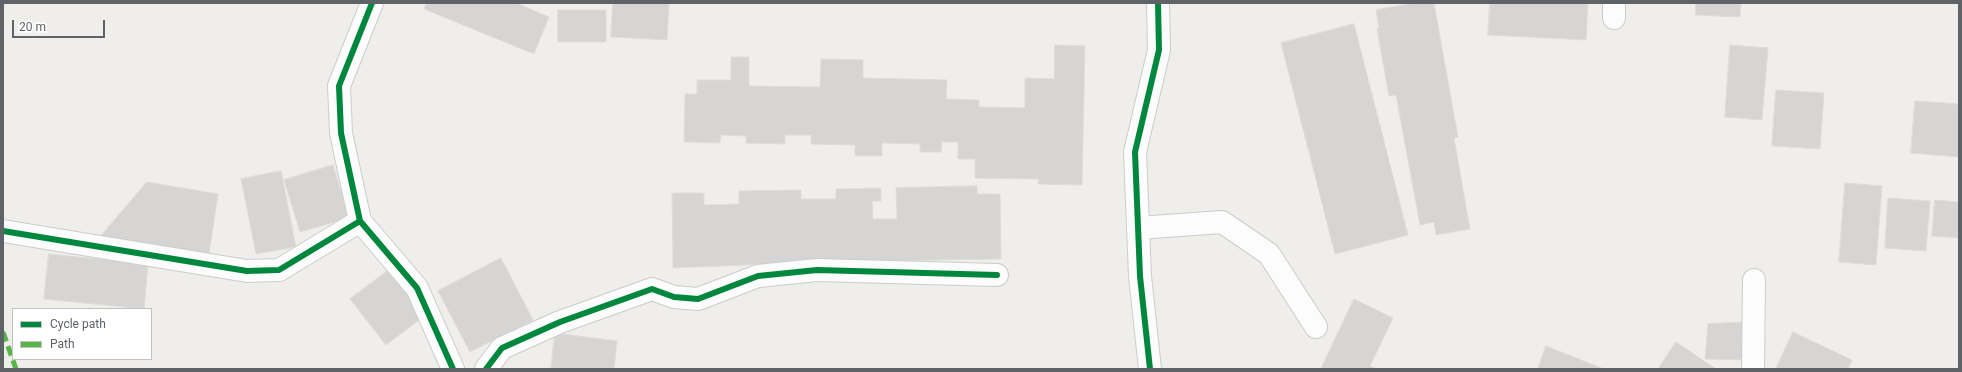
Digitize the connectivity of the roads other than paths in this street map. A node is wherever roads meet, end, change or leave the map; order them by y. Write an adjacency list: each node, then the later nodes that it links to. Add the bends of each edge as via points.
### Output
1 (372, 3): 3 (street, via 339,86 341,133)
2 (1158, 3): 4 (street, via 1159,50 1135,152)
3 (360, 221): 5 (street, via 279,270 247,271); 9 (street, via 417,288)
4 (1138, 228): 8 (street, via 1222,222 1269,254); 11 (street, via 1140,276)
5 (3, 231)
6 (997, 275): 10 (street, via 817,270 758,276 698,299 674,297 652,289 560,322 502,348)
7 (1754, 280): 12 (street)
8 (1316, 327)
9 (453, 369)
10 (486, 369)
11 (1150, 369)
12 (1753, 369)

